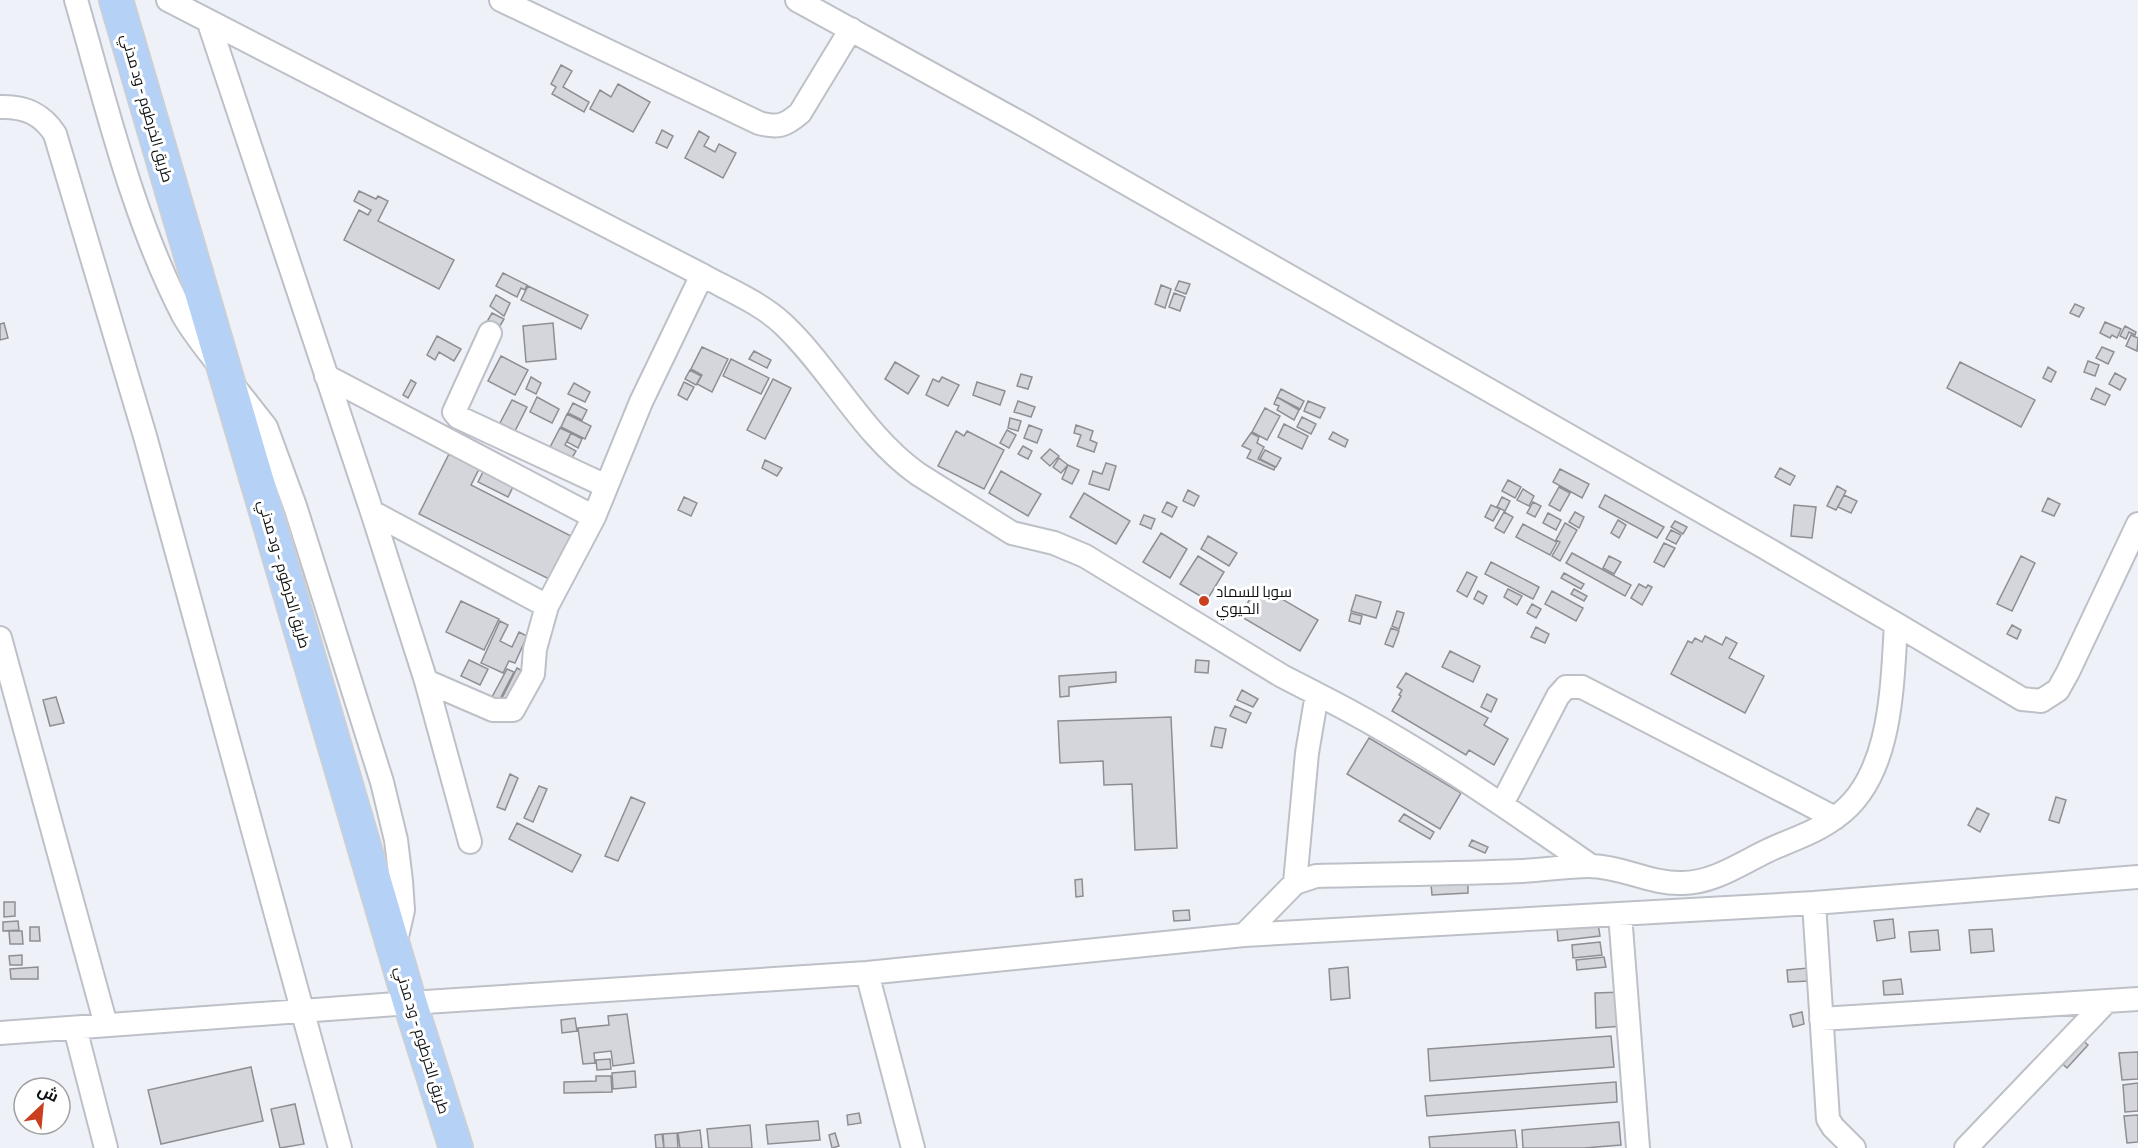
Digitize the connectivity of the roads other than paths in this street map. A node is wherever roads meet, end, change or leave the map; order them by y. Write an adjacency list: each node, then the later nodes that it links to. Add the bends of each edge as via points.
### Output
1 (76, 0): 12 (street, via 126,175 158,259 184,317)
2 (116, 0): 12 (highway, طريق الخرطوم - ود مدني)
3 (168, 0): 6 (street)
4 (501, 0): 7 (street, via 773,127 800,113)
5 (797, 0): 7 (street)
6 (209, 23): 9 (street); 11 (street)
7 (851, 29): 18 (street)
8 (0, 107): 35 (street, via 19,107 36,113 55,134 145,436)
9 (702, 275): 13 (street); 21 (street, via 782,324 873,432 918,474 1012,532 1085,556)
10 (489, 333): 13 (street, via 454,412)
11 (326, 376): 14 (street); 15 (street)
12 (226, 377): 34 (highway, طريق الخرطوم - ود مدني)
13 (606, 486): 15 (street)
14 (372, 512): 17 (street); 20 (street)
15 (594, 518): 17 (street)
16 (2138, 524): 18 (street, via 2068,672 2058,690 2041,701 2022,699)
17 (547, 606): 20 (street, via 535,649 533,674 513,710 493,710)
18 (1896, 624): 23 (street, via 1893,683 1881,750 1854,802)
19 (0, 638): 37 (street)
20 (426, 681): 24 (street)
21 (1317, 694): 22 (street, via 1358,714); 27 (street, via 1307,753)
22 (1503, 804): 23 (street, via 1558,696 1566,687 1582,687); 25 (street)
23 (1836, 818): 25 (street, via 1712,878 1667,883)
24 (470, 842)
25 (1591, 866): 27 (street, via 1316,876)
26 (2138, 877): 28 (street)
27 (1295, 883): 30 (street)
28 (1814, 903): 29 (street); 36 (street)
29 (1620, 914): 30 (street); 44 (street)
30 (1244, 935): 31 (street)
31 (867, 973): 34 (street); 43 (street)
32 (2138, 999): 33 (street)
33 (2106, 1002): 36 (street); 46 (street)
34 (410, 1003): 35 (street); 42 (highway, طريق الخرطوم - ود مدني)
35 (301, 1011): 37 (street); 41 (street)
36 (1821, 1019): 45 (street, via 1828,1119)
37 (106, 1025): 38 (street)
38 (75, 1028): 39 (street); 40 (street)
39 (0, 1034)
40 (106, 1148)
41 (340, 1148)
42 (456, 1148)
43 (913, 1148)
44 (1638, 1148)
45 (1854, 1148)
46 (1966, 1148)

